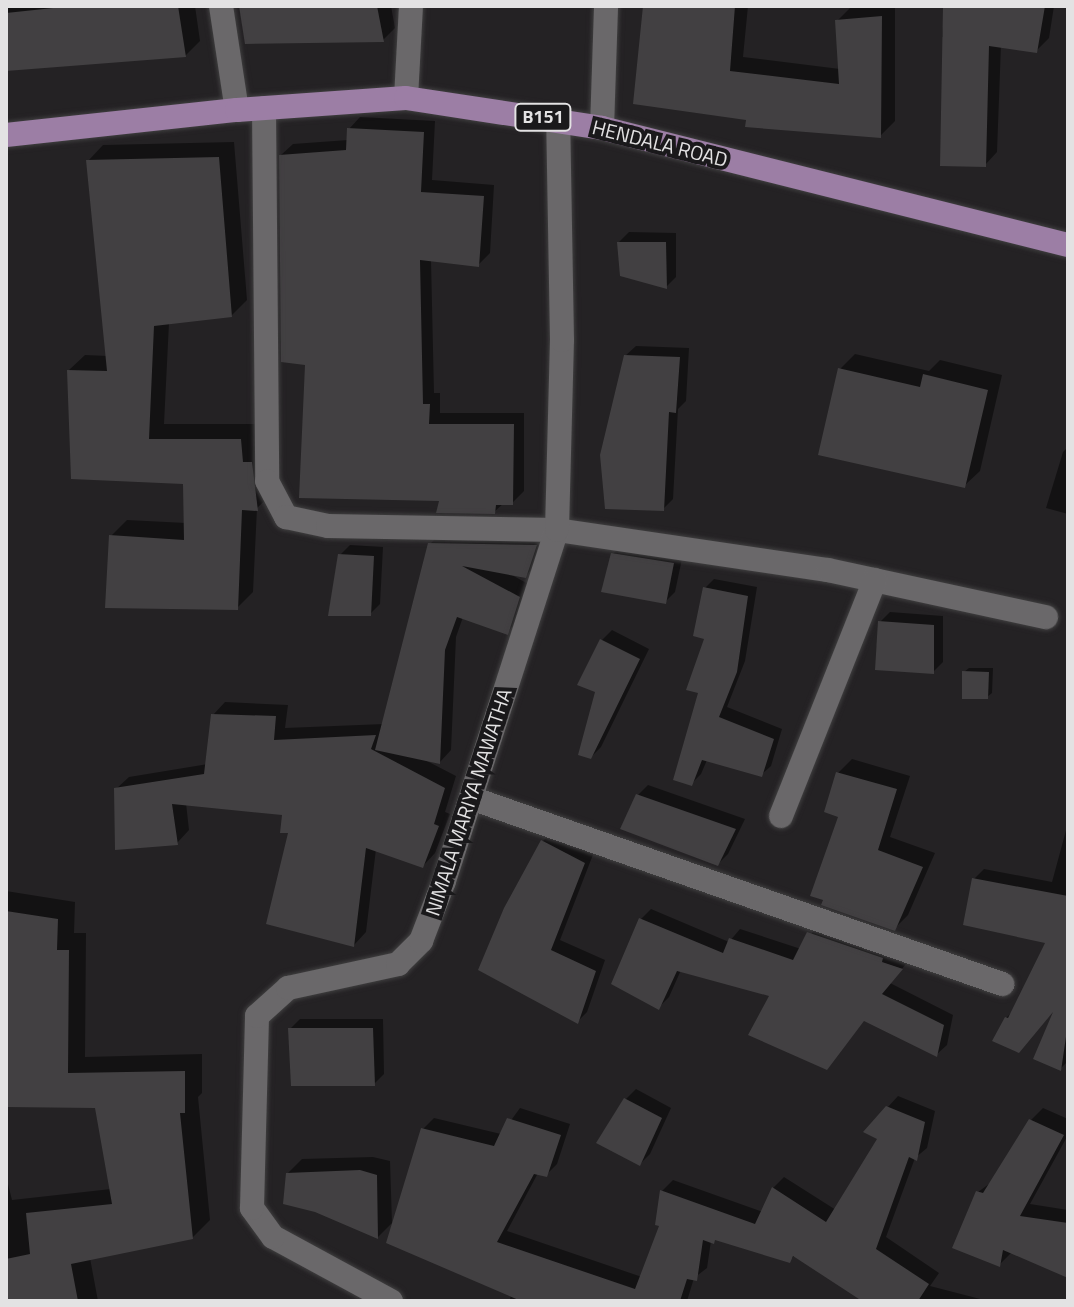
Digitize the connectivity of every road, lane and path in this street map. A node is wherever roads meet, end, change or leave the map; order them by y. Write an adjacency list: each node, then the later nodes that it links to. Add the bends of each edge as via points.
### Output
1 (221, 6): 6 (street)
2 (411, 6): 4 (street)
3 (606, 6): 8 (street)
4 (406, 98): 5 (main road, HENDALA ROAD / B151); 7 (main road, HENDALA ROAD / B151)
5 (264, 108): 6 (main road, HENDALA ROAD / B151); 11 (street, via 267,481 286,517 328,526)
6 (237, 110): 9 (main road, HENDALA ROAD / B151)
7 (558, 120): 8 (main road, HENDALA ROAD / B151); 11 (street, NIMALA MARIYA MAWATHA, via 562,340)
8 (602, 128): 10 (main road, HENDALA ROAD / B151)
9 (6, 135)
10 (1068, 245)
11 (557, 530): 12 (street); 14 (street, NIMALA MARIYA MAWATHA)
12 (875, 580): 13 (street); 15 (street)
13 (1046, 617)
14 (471, 798): 16 (street); 17 (street, NIMALA MARIYA MAWATHA, via 421,941 398,964 288,988 257,1016 252,1208 273,1237)
15 (781, 816)
16 (1002, 984)
17 (391, 1301)

